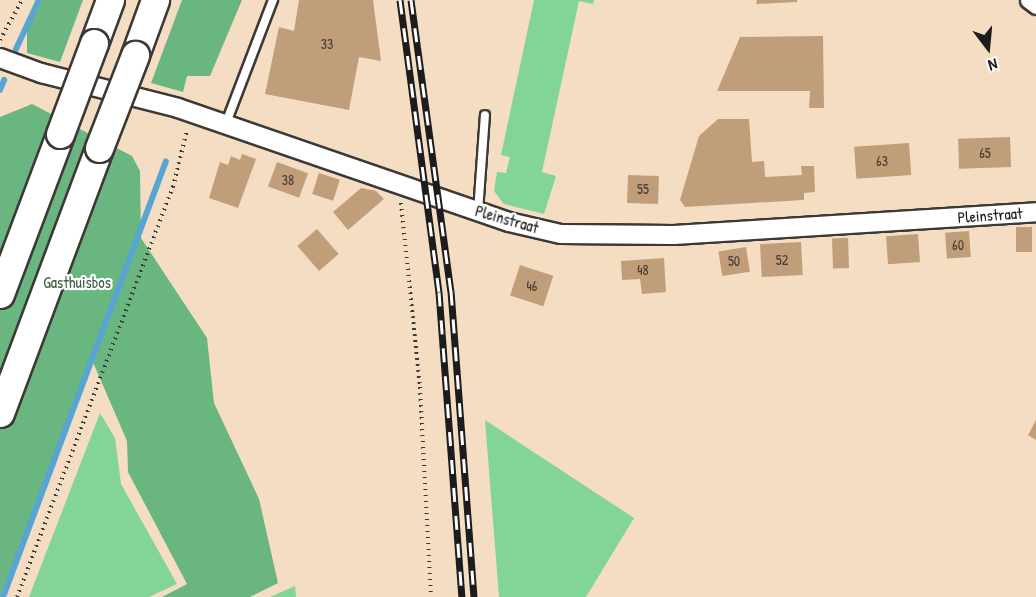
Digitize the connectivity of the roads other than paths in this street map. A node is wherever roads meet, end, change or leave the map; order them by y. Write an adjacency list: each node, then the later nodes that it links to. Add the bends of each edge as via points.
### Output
1 (110, 0): 11 (highway, bridge)
2 (155, 0): 12 (highway, bridge)
3 (273, 0): 8 (lane)
4 (1028, 0): 5 (street)
5 (1036, 6)
6 (0, 58): 8 (street, Pleinstraat, via 41,73)
7 (485, 115): 9 (lane)
8 (225, 123): 9 (street, Pleinstraat)
9 (478, 212): 10 (street, Pleinstraat, via 561,234 605,237)
10 (1036, 212)
11 (0, 294)
12 (0, 413)

